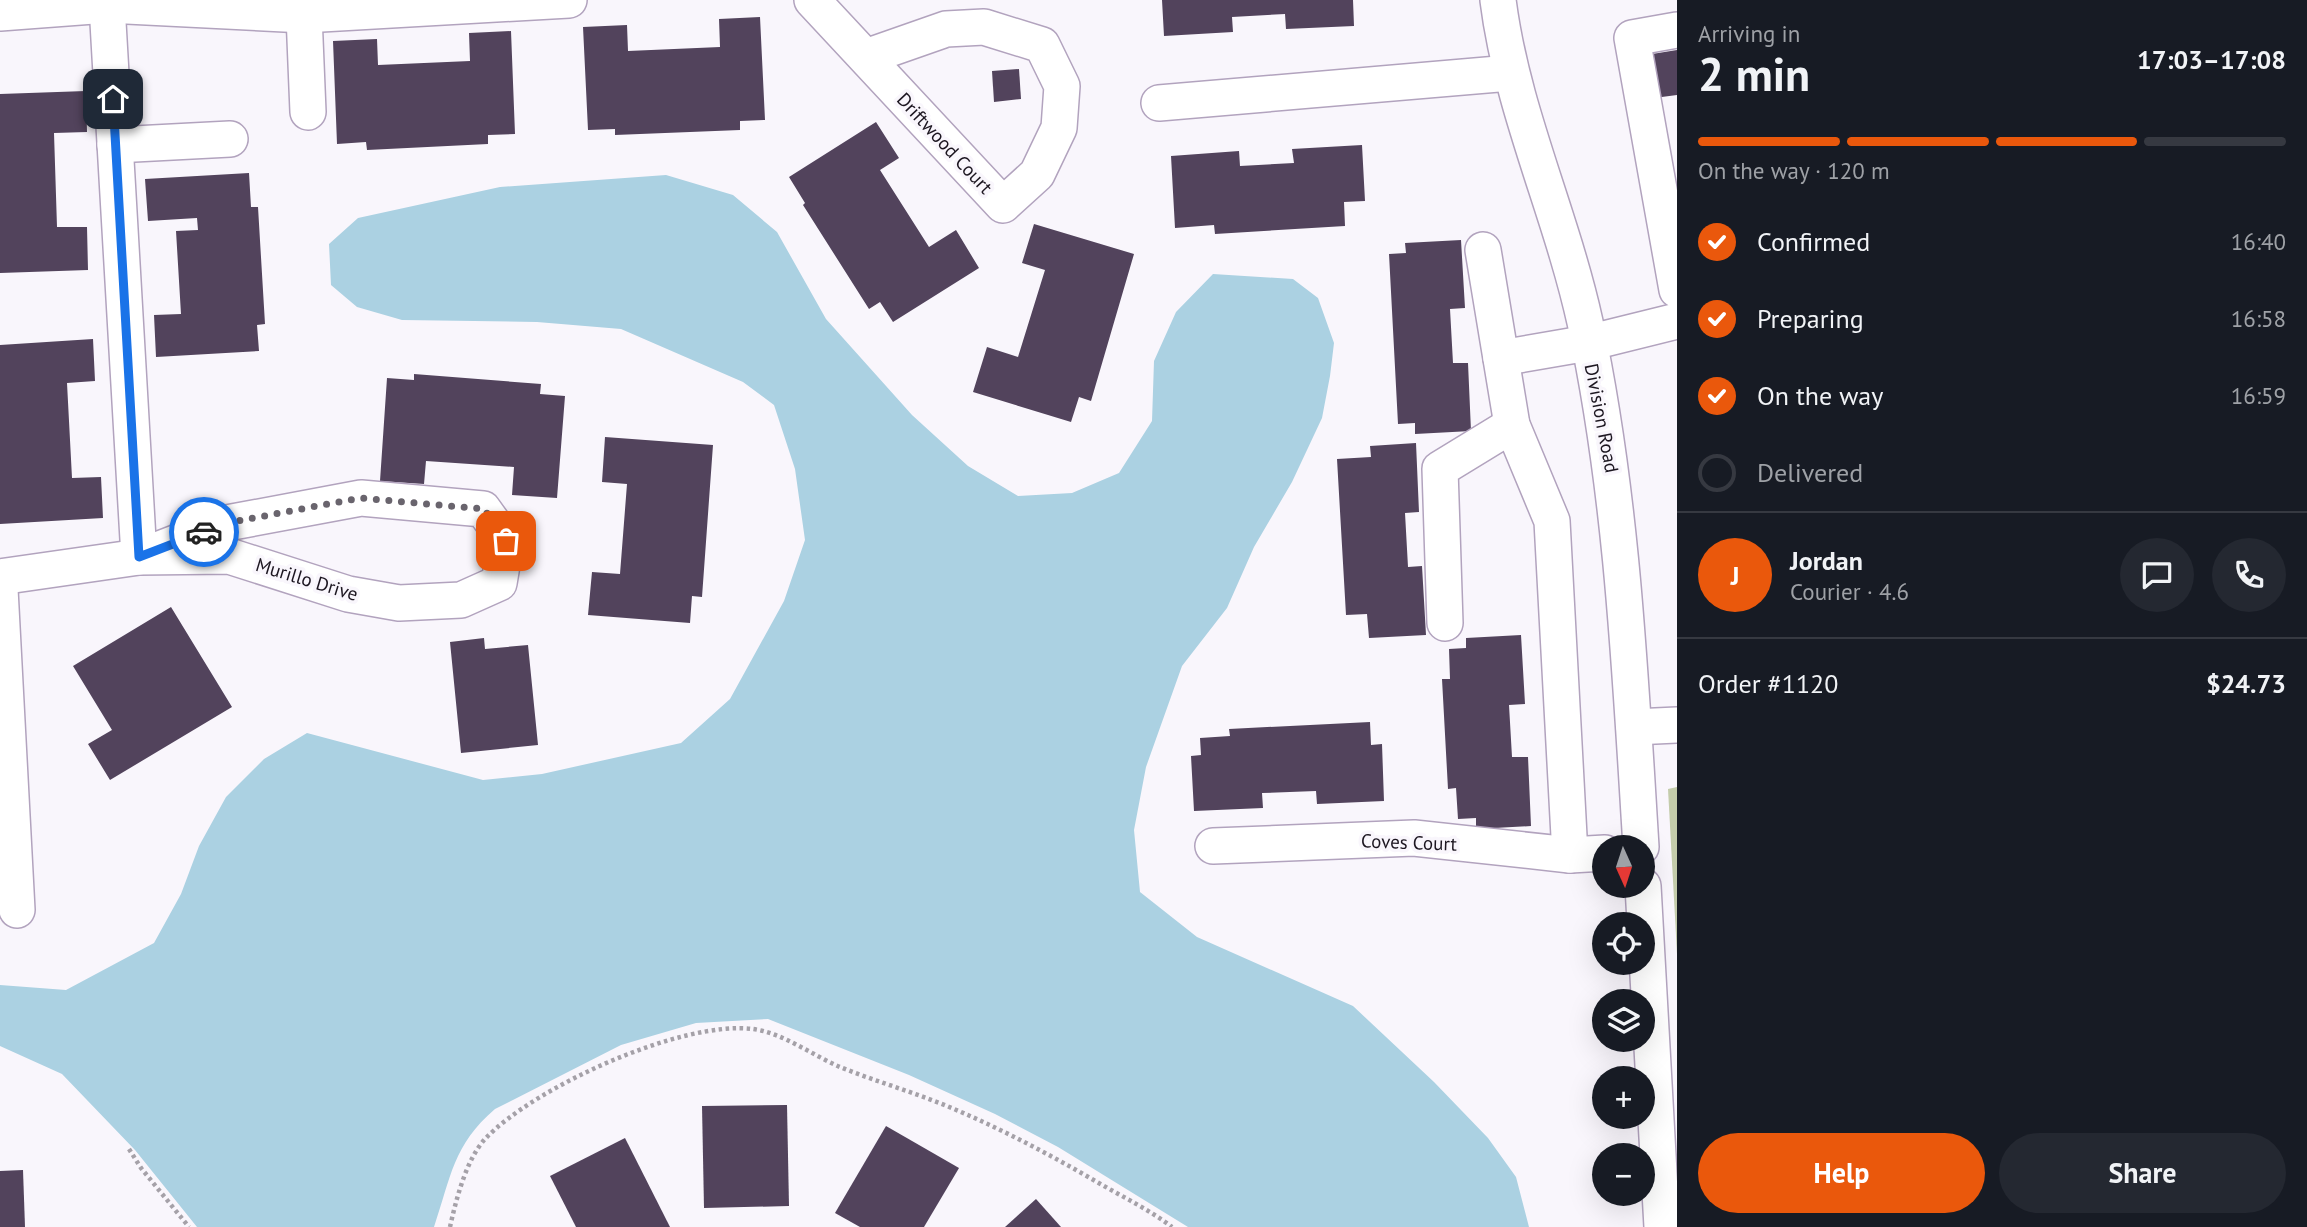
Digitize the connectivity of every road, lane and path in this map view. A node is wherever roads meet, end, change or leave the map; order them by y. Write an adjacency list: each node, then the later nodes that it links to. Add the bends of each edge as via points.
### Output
1 (569, 0): 6 (street)
2 (812, 0): 8 (street, Driftwood Court)
3 (1498, 0): 9 (street, Division Road)
4 (107, 5): 5 (street); 6 (street); 13 (street)
5 (0, 13)
6 (304, 15): 11 (street)
7 (1677, 30): 15 (street, via 1632,38)
8 (866, 57): 8 (street, Driftwood Court, via 1003,205 1037,174 1059,128 1062,86 1042,45 984,27 946,29)
9 (1510, 73): 10 (street); 17 (street, Division Road)
10 (1159, 103)
11 (308, 112)
12 (230, 139): 13 (street)
13 (115, 145): 20 (street)
14 (1483, 250): 18 (street)
15 (1677, 290)
16 (1677, 321): 17 (street)
17 (1588, 343): 18 (street); 25 (street, Division Road, via 1612,466 1624,566)
18 (1500, 358): 19 (street)
19 (1512, 425): 23 (street, via 1440,469); 29 (street, via 1552,521)
20 (139, 557): 20 (street, Murillo Drive, via 227,523 360,498 484,509 506,541 499,583 461,600 399,603 348,594 229,556); 21 (street, Murillo Drive)
21 (0, 577)
22 (0, 589): 31 (street)
23 (1446, 623)
24 (1677, 725): 25 (street)
25 (1634, 727): 26 (street, Division Road)
26 (1640, 835)
27 (1213, 846): 29 (street, Coves Court, via 1414,838)
28 (1592, 854): 29 (street, Coves Court)
29 (1570, 855)
30 (1644, 898): 36 (street)
31 (17, 910)
32 (129, 1149): 33 (path)
33 (189, 1227)
34 (450, 1227): 35 (path, via 470,1166 484,1140 527,1105 625,1054 688,1036 753,1029 956,1109 1053,1157)
35 (1172, 1227)
36 (1662, 1227)

